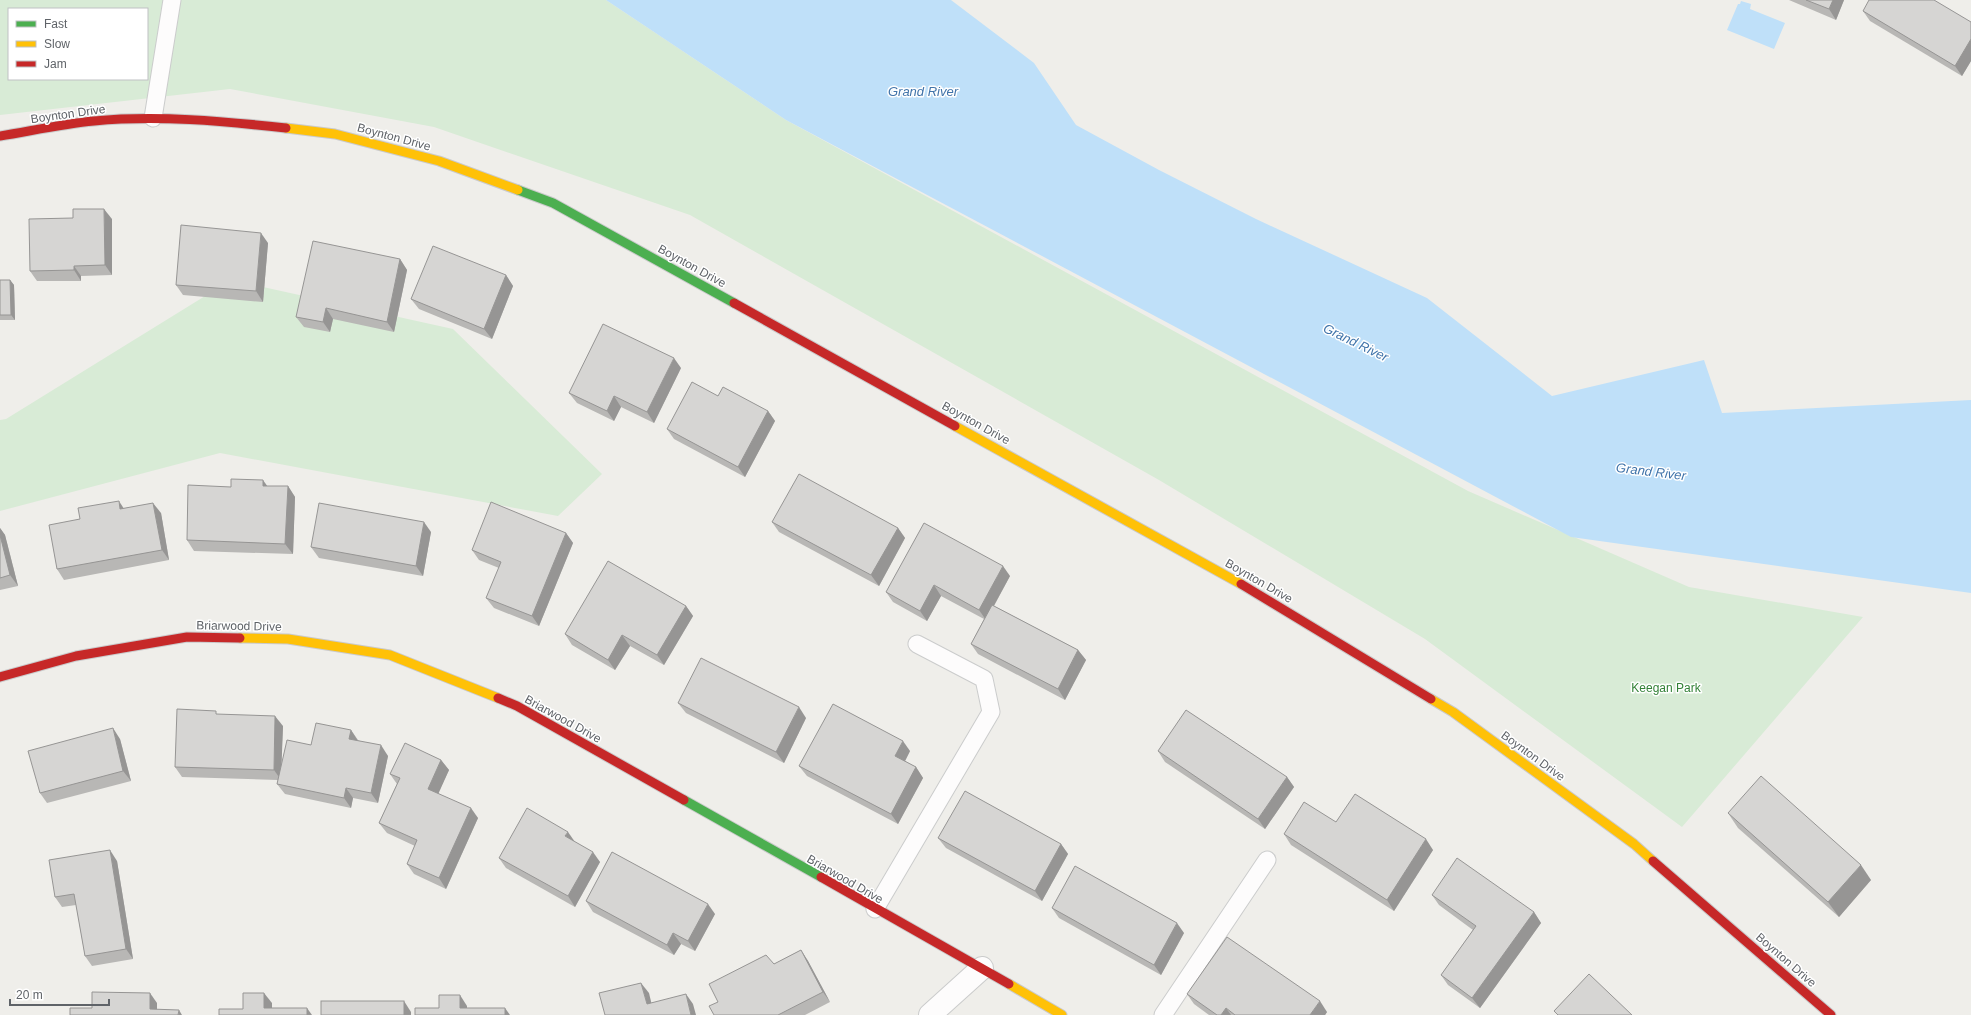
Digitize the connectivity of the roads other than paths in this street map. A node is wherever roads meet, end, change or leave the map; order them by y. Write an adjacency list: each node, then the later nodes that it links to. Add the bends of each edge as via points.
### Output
1 (172, 0): 2 (lane)
2 (153, 118): 3 (street, Boynton Drive, via 93,121); 12 (street, Boynton Drive, via 239,123 335,134 439,161 554,203 1241,584 1452,712 1634,844)
3 (0, 136)
4 (917, 644): 7 (lane, via 984,679 991,712)
5 (0, 678): 7 (street, Briarwood Drive, via 76,656 187,637 288,638 390,655 517,706)
6 (1267, 860): 11 (lane)
7 (875, 909): 8 (street, Briarwood Drive)
8 (982, 968): 9 (street); 10 (street, Briarwood Drive)
9 (930, 1015)
10 (1062, 1015)
11 (1163, 1015)
12 (1831, 1015)

